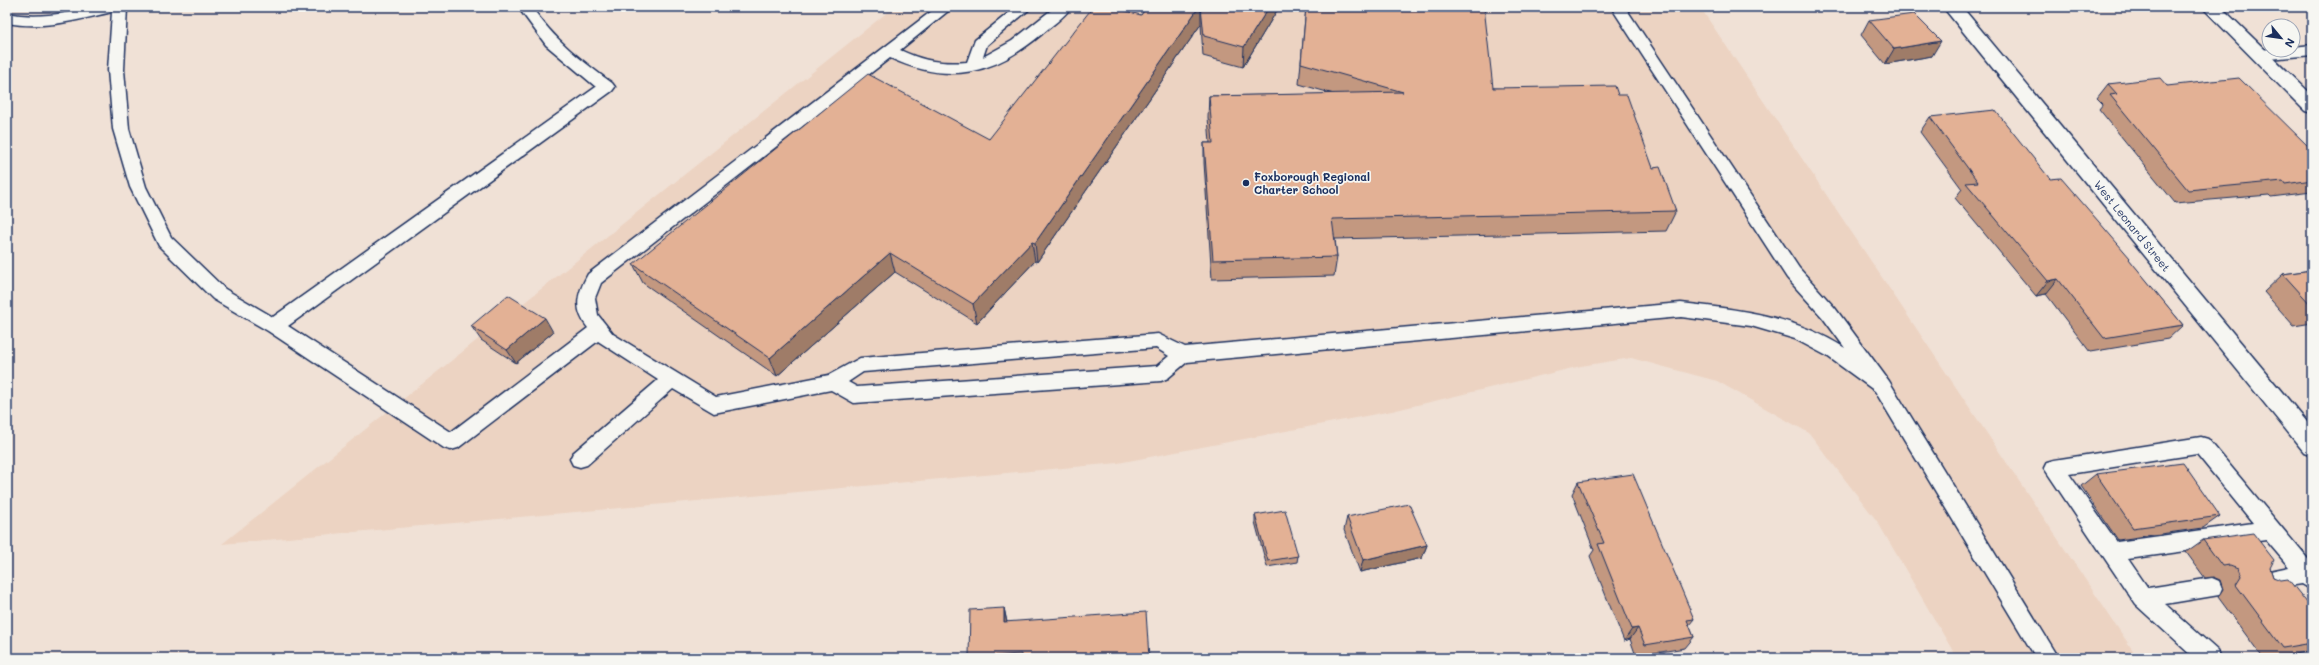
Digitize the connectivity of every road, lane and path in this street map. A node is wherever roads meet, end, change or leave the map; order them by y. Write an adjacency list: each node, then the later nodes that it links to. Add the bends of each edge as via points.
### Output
1 (114, 7): 10 (lane, via 42,20)
2 (120, 7): 16 (lane, via 116,70 122,129 138,187 165,241 219,294)
3 (525, 7): 16 (lane, via 536,26 565,56 607,87)
4 (946, 7): 12 (lane)
5 (1025, 7): 14 (lane, via 980,43)
6 (1064, 7): 14 (lane, via 1010,52)
7 (1618, 7): 21 (lane, via 1793,273 1829,313)
8 (1952, 7): 22 (street, West Leonard Street)
9 (2212, 7): 13 (street)
10 (7, 18)
11 (2312, 50): 13 (lane)
12 (888, 51): 14 (lane, via 925,66); 17 (lane, via 594,279 586,298 590,317)
13 (2260, 55): 15 (street)
14 (974, 67)
15 (2312, 106)
16 (274, 326): 17 (lane, via 451,442)
17 (600, 329): 19 (lane, via 607,339)
18 (1183, 355): 20 (lane, via 1158,341 860,366); 20 (lane, via 1161,373 854,395); 21 (lane, via 1681,310 1754,320 1809,337 1839,354)
19 (672, 379): 20 (lane, via 714,405); 23 (lane)
20 (833, 382)
21 (1882, 386): 30 (lane)
22 (2312, 445)
23 (580, 459)
24 (2271, 530): 25 (lane); 25 (lane, via 2201,445 2054,468); 26 (lane)
25 (2113, 552): 29 (lane)
26 (2310, 576): 27 (lane)
27 (2262, 581)
28 (2212, 588): 29 (lane)
29 (2143, 598): 31 (lane)
30 (2048, 658)
31 (2210, 658)

